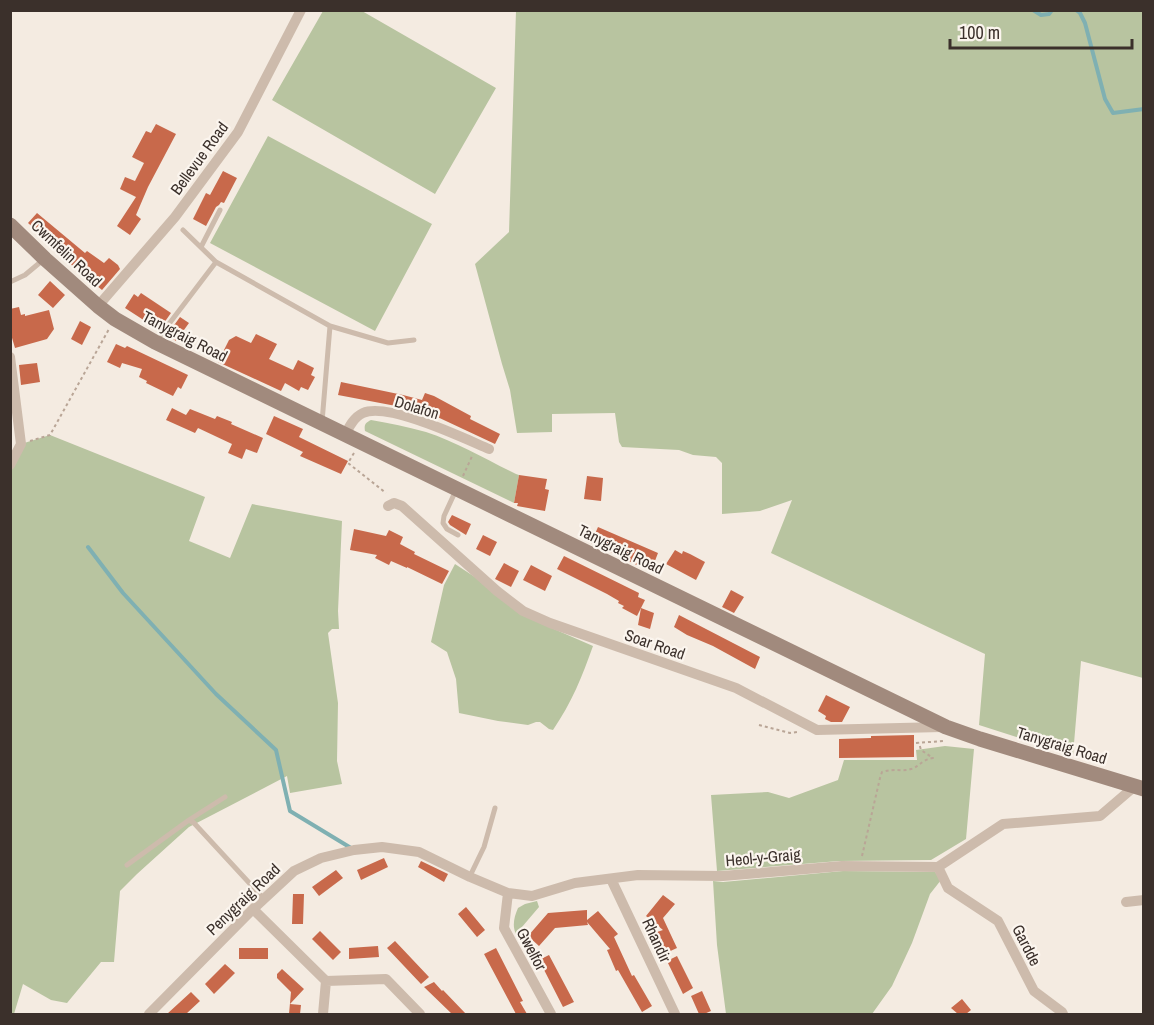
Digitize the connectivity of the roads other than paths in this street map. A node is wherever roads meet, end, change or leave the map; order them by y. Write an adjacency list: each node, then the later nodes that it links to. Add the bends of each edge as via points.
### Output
1 (301, 10): 9 (street, Bellevue Road, via 238,132 175,217)
2 (220, 210): 5 (lane)
3 (10, 225): 6 (main road, Cwmfelin Road)
4 (183, 230): 5 (lane)
5 (201, 247): 7 (lane)
6 (45, 259): 8 (lane); 9 (main road, Cwmfelin Road)
7 (216, 262): 10 (lane); 12 (lane)
8 (10, 282)
9 (98, 306): 12 (main road, Tanygraig Road)
10 (330, 326): 11 (lane, via 388,343); 14 (lane)
11 (414, 340)
12 (155, 342): 14 (main road, Tanygraig Road)
13 (10, 357): 17 (street, via 21,444)
14 (322, 423): 15 (main road, Tanygraig Road)
15 (345, 435): 16 (street, Dolafon, via 362,413 375,411 399,415); 18 (main road, Tanygraig Road)
16 (489, 449)
17 (10, 465)
18 (457, 489): 20 (lane, via 443,523); 21 (main road, Tanygraig Road)
19 (388, 506): 21 (street, Soar Road, via 402,506 523,611 736,688 817,730)
20 (458, 535)
21 (946, 727): 22 (main road, Tanygraig Road)
22 (1139, 788): 28 (street, via 1100,816 1003,824)
23 (225, 797): 25 (lane)
24 (495, 808): 29 (lane)
25 (189, 820): 27 (lane); 32 (lane)
26 (382, 847): 29 (street, Heol-y-Graig, via 420,852); 32 (street, Penygraig Road, via 321,858 294,871)
27 (127, 865)
28 (938, 867): 30 (street, Heol-y-Graig, via 842,862 723,876 666,874); 42 (street, Gardde, via 948,888 998,921 1034,991)
29 (470, 877): 31 (street, Heol-y-Graig)
30 (611, 879): 31 (street, Heol-y-Graig, via 575,883 532,896); 41 (street, Rhandir)
31 (508, 893): 40 (street, Gwelfor, via 504,928)
32 (264, 899): 35 (street, Penygraig Road)
33 (1143, 900): 34 (street)
34 (1126, 902)
35 (254, 909): 36 (street); 37 (street, Penygraig Road)
36 (326, 981): 38 (street); 39 (street, via 386,979)
37 (149, 1014)
38 (323, 1014)
39 (420, 1014)
40 (551, 1014)
41 (675, 1014)
42 (1063, 1014)

